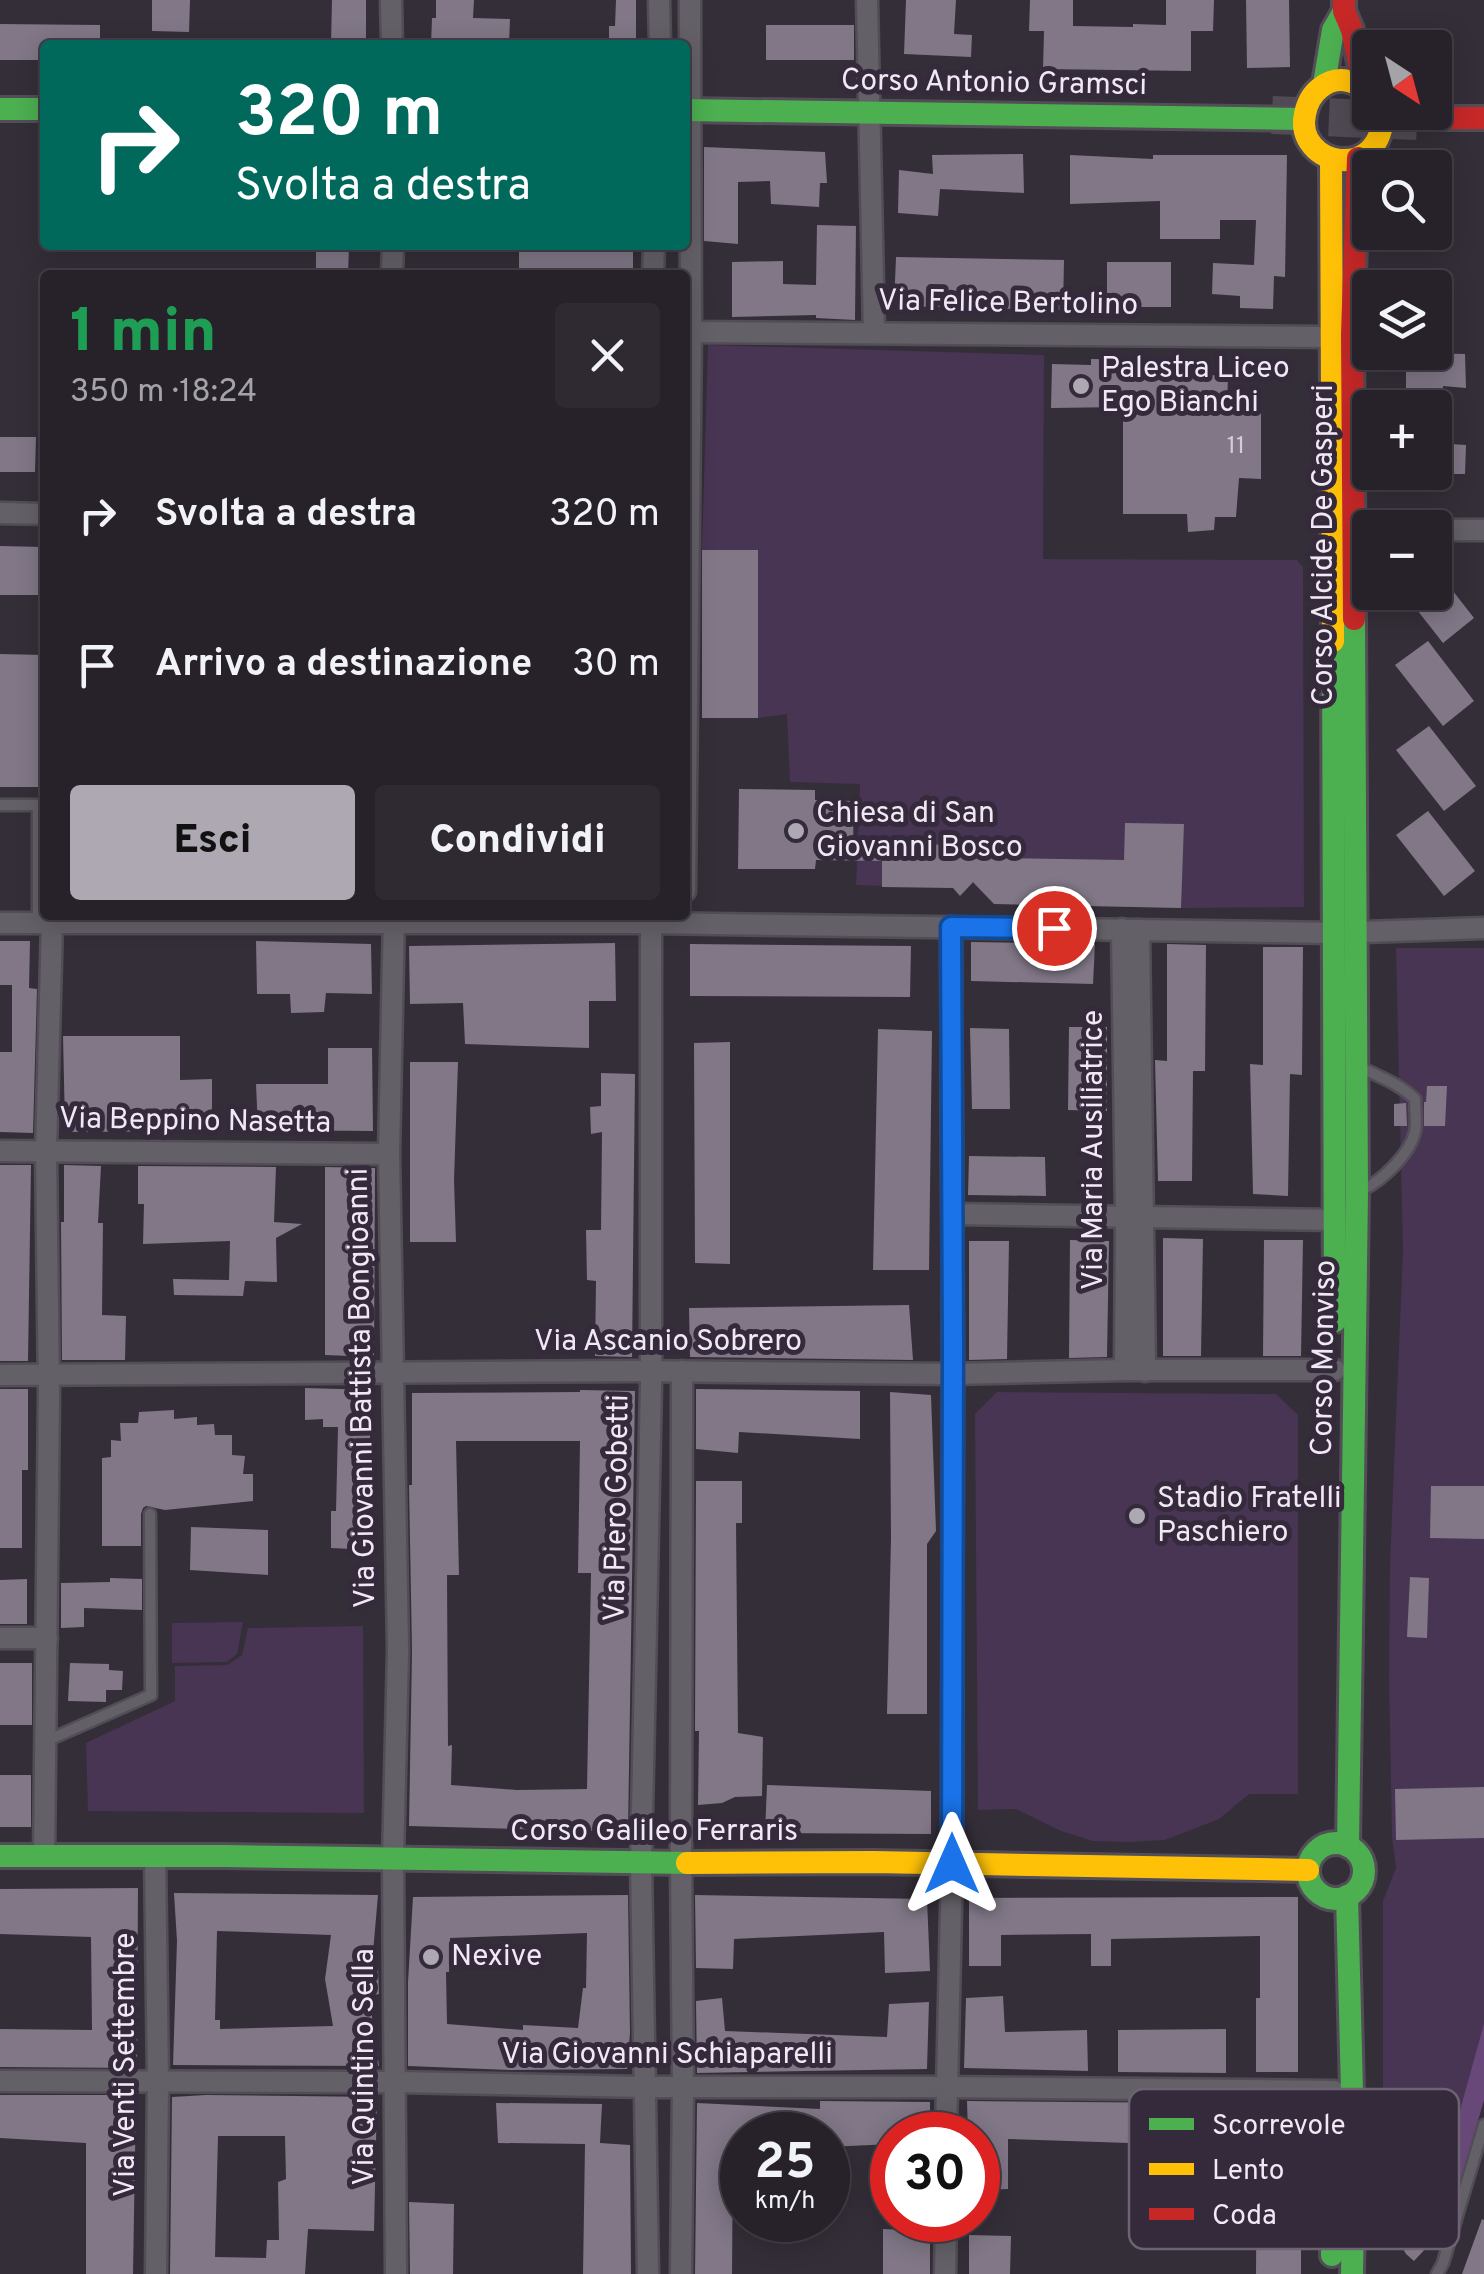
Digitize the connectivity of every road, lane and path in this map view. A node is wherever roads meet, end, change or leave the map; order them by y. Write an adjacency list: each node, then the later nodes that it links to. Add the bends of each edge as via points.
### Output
1 (391, 0): 7 (street)
2 (659, 0): 8 (street)
3 (690, 0): 9 (street)
4 (867, 0): 15 (street)
5 (1344, 5): 6 (main road); 11 (main road)
6 (1352, 30)
7 (392, 40)
8 (660, 40)
9 (689, 40)
10 (1352, 82): 11 (main road)
11 (1324, 84): 18 (main road, via 1308,99)
12 (0, 109): 13 (main road)
13 (40, 110)
14 (690, 110): 15 (main road, Corso Antonio Gramsci)
15 (870, 111): 18 (main road, Corso Antonio Gramsci); 23 (street)
16 (1452, 117): 17 (main road)
17 (1484, 118)
18 (1302, 120): 19 (main road, via 1307,140)
19 (1331, 159): 20 (main road); 24 (main road, Corso Alcide De Gasperi)
20 (1352, 159)
21 (1354, 250): 25 (main road, Corso Alcide De Gasperi)
22 (690, 332): 23 (street, Via Felice Bertolino)
23 (874, 332): 24 (street, Via Felice Bertolino)
24 (1330, 337): 42 (main road, Corso Alcide De Gasperi)
25 (1361, 510)
26 (0, 514): 27 (street)
27 (40, 514)
28 (1452, 530): 29 (street)
29 (1484, 530)
30 (1359, 610): 42 (main road, Corso Alcide De Gasperi)
31 (0, 805): 32 (lane, via 38,805)
32 (40, 839)
33 (690, 919): 39 (street)
34 (45, 920): 38 (lane)
35 (394, 920): 38 (street); 46 (street, Via Giovanni Battista Bongioanni)
36 (650, 920): 52 (street, Via Piero Gobetti)
37 (0, 923): 38 (street)
38 (45, 923): 45 (street)
39 (951, 927): 41 (street); 48 (street)
40 (1484, 928): 42 (street)
41 (1131, 929): 42 (street); 49 (street, Via Maria Ausiliatrice)
42 (1345, 932): 43 (main road, Corso Monviso); 50 (main road, Corso Monviso)
43 (1355, 1064): 47 (main road, Corso Monviso); 47 (lane, via 1415,1099 1415,1132 1403,1155 1377,1183)
44 (0, 1151): 45 (street, Via Beppino Nasetta)
45 (46, 1151): 46 (street, Via Beppino Nasetta); 56 (street)
46 (389, 1154): 54 (street, Via Giovanni Battista Bongioanni)
47 (1357, 1193): 63 (main road, Corso Monviso)
48 (952, 1214): 49 (street); 57 (street)
49 (1134, 1216): 50 (street); 53 (street, Via Maria Ausiliatrice)
50 (1335, 1220): 51 (main road, Corso Monviso)
51 (1335, 1370): 53 (street, Via Ascanio Sobrero); 63 (main road, Corso Monviso)
52 (651, 1371): 54 (street, Via Ascanio Sobrero); 55 (street, Via Ascanio Sobrero); 69 (street, Via Piero Gobetti)
53 (1135, 1371): 57 (street, Via Ascanio Sobrero)
54 (394, 1372): 56 (street, Via Ascanio Sobrero); 67 (street, Via Giovanni Battista Bongioanni, via 398,1650)
55 (682, 1372): 57 (street, Via Ascanio Sobrero); 68 (street, Via Piero Gobetti)
56 (48, 1374): 58 (street, Via Ascanio Sobrero); 61 (street)
57 (953, 1374): 70 (street)
58 (0, 1375)
59 (150, 1514): 62 (lane, via 151,1694)
60 (0, 1638): 61 (street)
61 (47, 1638): 62 (street)
62 (46, 1741): 65 (street)
63 (1340, 1844): 71 (main road, via 1315,1852); 72 (main road, via 1362,1858 1364,1876 1355,1892)
64 (0, 1856): 65 (main road, Corso Galileo Ferraris)
65 (44, 1856): 66 (main road, Corso Galileo Ferraris)
66 (155, 1856): 67 (main road, Corso Galileo Ferraris); 74 (street, Via Venti Settembre)
67 (392, 1860): 69 (main road, Corso Galileo Ferraris); 75 (street, Via Quintino Sella)
68 (680, 1862): 69 (main road, Corso Galileo Ferraris); 70 (main road, Corso Galileo Ferraris); 76 (street, Via Piero Gobetti)
69 (640, 1863): 78 (street, Via Piero Gobetti)
70 (952, 1864): 71 (main road, Corso Galileo Ferraris); 77 (street)
71 (1308, 1870): 72 (main road, via 1317,1890)
72 (1338, 1897): 80 (main road); 81 (main road)
73 (0, 2081): 74 (street, Via Giovanni Schiaparelli)
74 (158, 2081): 75 (street, Via Giovanni Schiaparelli); 89 (street, Via Venti Settembre)
75 (396, 2082): 78 (street, Via Giovanni Schiaparelli); 90 (street, Via Quintino Sella)
76 (683, 2087): 77 (street, Via Giovanni Schiaparelli); 78 (street, Via Giovanni Schiaparelli); 92 (street, Via Piero Gobetti)
77 (947, 2087): 79 (street, Via Giovanni Schiaparelli); 82 (street)
78 (644, 2088): 91 (street, Via Piero Gobetti)
79 (1129, 2089)
80 (1334, 2089)
81 (1349, 2089)
82 (946, 2112)
83 (1484, 2125): 84 (lane)
84 (1459, 2209)
85 (946, 2242): 93 (street)
86 (1332, 2249): 94 (main road)
87 (1352, 2249): 95 (main road)
88 (1447, 2249): 96 (lane)
89 (156, 2274)
90 (396, 2274)
91 (648, 2274)
92 (681, 2274)
93 (945, 2274)
94 (1332, 2274)
95 (1352, 2274)
96 (1436, 2274)

